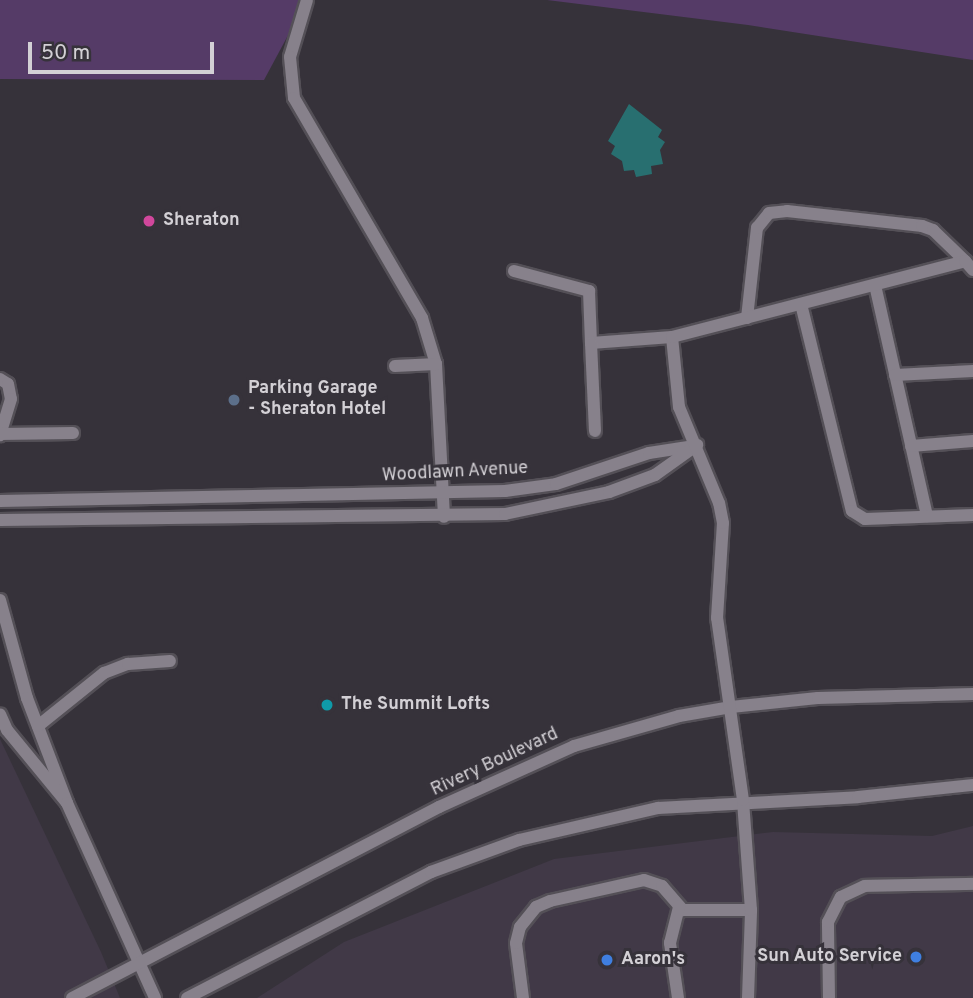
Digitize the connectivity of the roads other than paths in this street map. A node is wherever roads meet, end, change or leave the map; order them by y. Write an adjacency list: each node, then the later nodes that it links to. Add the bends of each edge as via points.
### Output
1 (307, 0): 9 (street, via 290,57 294,98 403,282 422,318)
2 (969, 265): 4 (street); 6 (street, via 933,230 922,226 787,211 769,213 757,228)
3 (514, 271): 8 (street, via 589,291)
4 (875, 285): 5 (street); 12 (street)
5 (801, 304): 6 (street); 23 (street, via 852,511 865,519)
6 (747, 317): 7 (street)
7 (672, 337): 8 (street); 18 (street, via 679,407)
8 (591, 343): 14 (street)
9 (436, 364): 10 (street); 20 (street)
10 (395, 366)
11 (973, 371): 12 (street)
12 (895, 375): 19 (street)
13 (0, 379): 16 (street, via 8,384 11,399)
14 (595, 431)
15 (73, 433): 16 (street)
16 (0, 435)
17 (973, 441): 19 (street)
18 (697, 445): 20 (street, Woodlawn Avenue, via 649,453 556,484); 24 (street, via 655,475 609,492 505,514); 29 (street, via 723,523 717,618)
19 (911, 446): 23 (street)
20 (443, 492): 21 (street, Woodlawn Avenue); 24 (street)
21 (0, 501)
22 (973, 515): 23 (street)
23 (927, 516)
24 (444, 517): 25 (street)
25 (0, 520)
26 (0, 600): 31 (street)
27 (170, 661): 31 (street, via 128,664 104,673)
28 (973, 694): 29 (street, Rivery Boulevard, via 818,698)
29 (731, 707): 33 (street); 38 (street, Rivery Boulevard, via 627,729 521,767)
30 (0, 714): 34 (street, via 7,730)
31 (38, 726): 34 (street)
32 (973, 785): 33 (street, via 858,797)
33 (743, 800): 37 (street); 41 (street, via 602,817 519,840 420,878)
34 (67, 803): 38 (street)
35 (973, 884): 45 (street, via 865,886 841,897 828,922)
36 (679, 906): 37 (street, via 691,912); 42 (street, via 662,886 644,880 536,907 520,927 516,943); 43 (street, via 670,943)
37 (751, 910): 44 (street)
38 (141, 965): 39 (street, Rivery Boulevard); 40 (street)
39 (72, 998)
40 (155, 998)
41 (187, 998)
42 (523, 998)
43 (678, 998)
44 (748, 998)
45 (829, 998)

